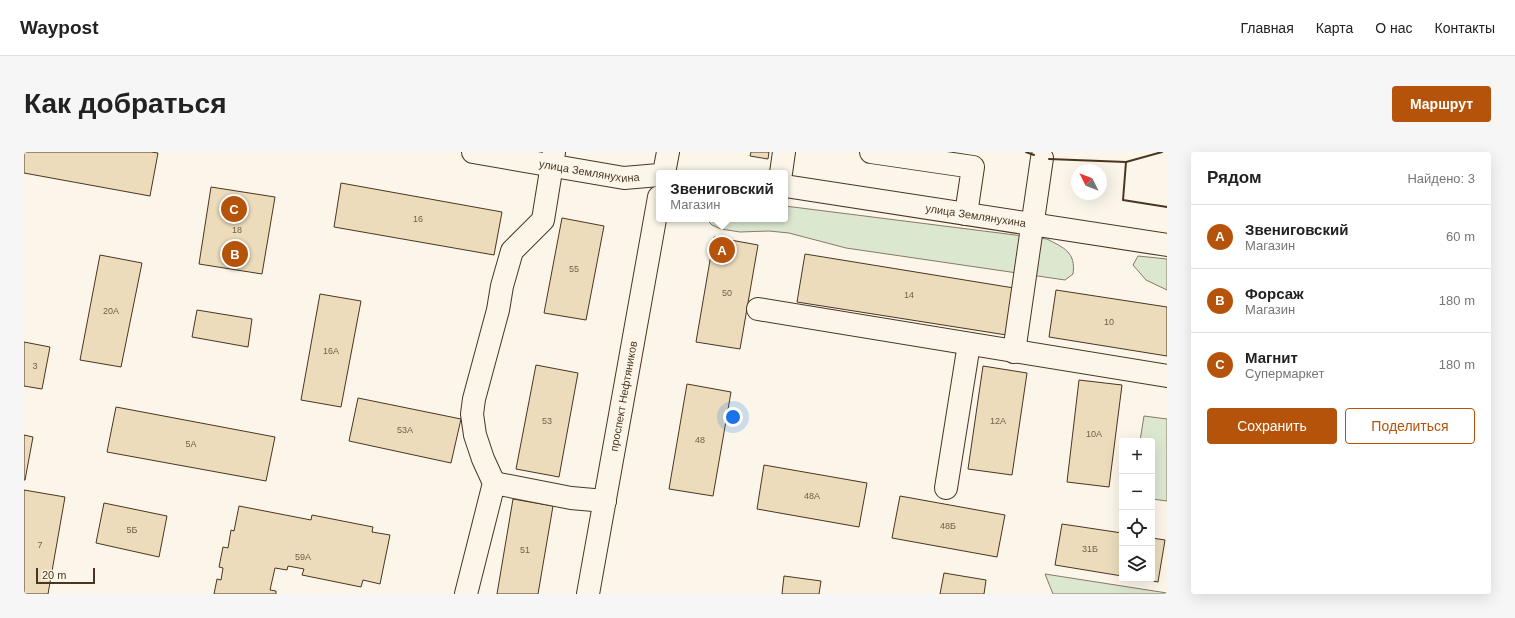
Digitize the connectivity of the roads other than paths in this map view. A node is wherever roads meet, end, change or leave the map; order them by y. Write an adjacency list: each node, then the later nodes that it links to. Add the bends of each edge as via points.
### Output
1 (473, 152): 6 (street, улица Землянухина)
2 (668, 152): 7 (street)
3 (784, 152): 8 (street)
4 (871, 152): 11 (street, via 973,167)
5 (1042, 158): 13 (street)
6 (553, 159): 9 (street, улица Землянухина, via 624,178); 19 (street, via 543,220 512,251 474,399 474,435)
7 (665, 170)
8 (781, 170)
9 (656, 175)
10 (788, 186): 11 (street, улица Землянухина)
11 (966, 214): 13 (street, улица Землянухина)
12 (656, 215): 21 (street, проспект Нефтяников)
13 (1032, 225): 14 (street, улица Землянухина); 17 (street)
14 (1167, 245)
15 (758, 309): 16 (street)
16 (970, 344): 17 (street); 20 (street)
17 (1014, 352): 18 (street)
18 (1167, 376)
19 (494, 483): 21 (street, via 571,498); 22 (street)
20 (946, 488)
21 (605, 501): 23 (street, проспект Нефтяников)
22 (466, 594)
23 (588, 594)

